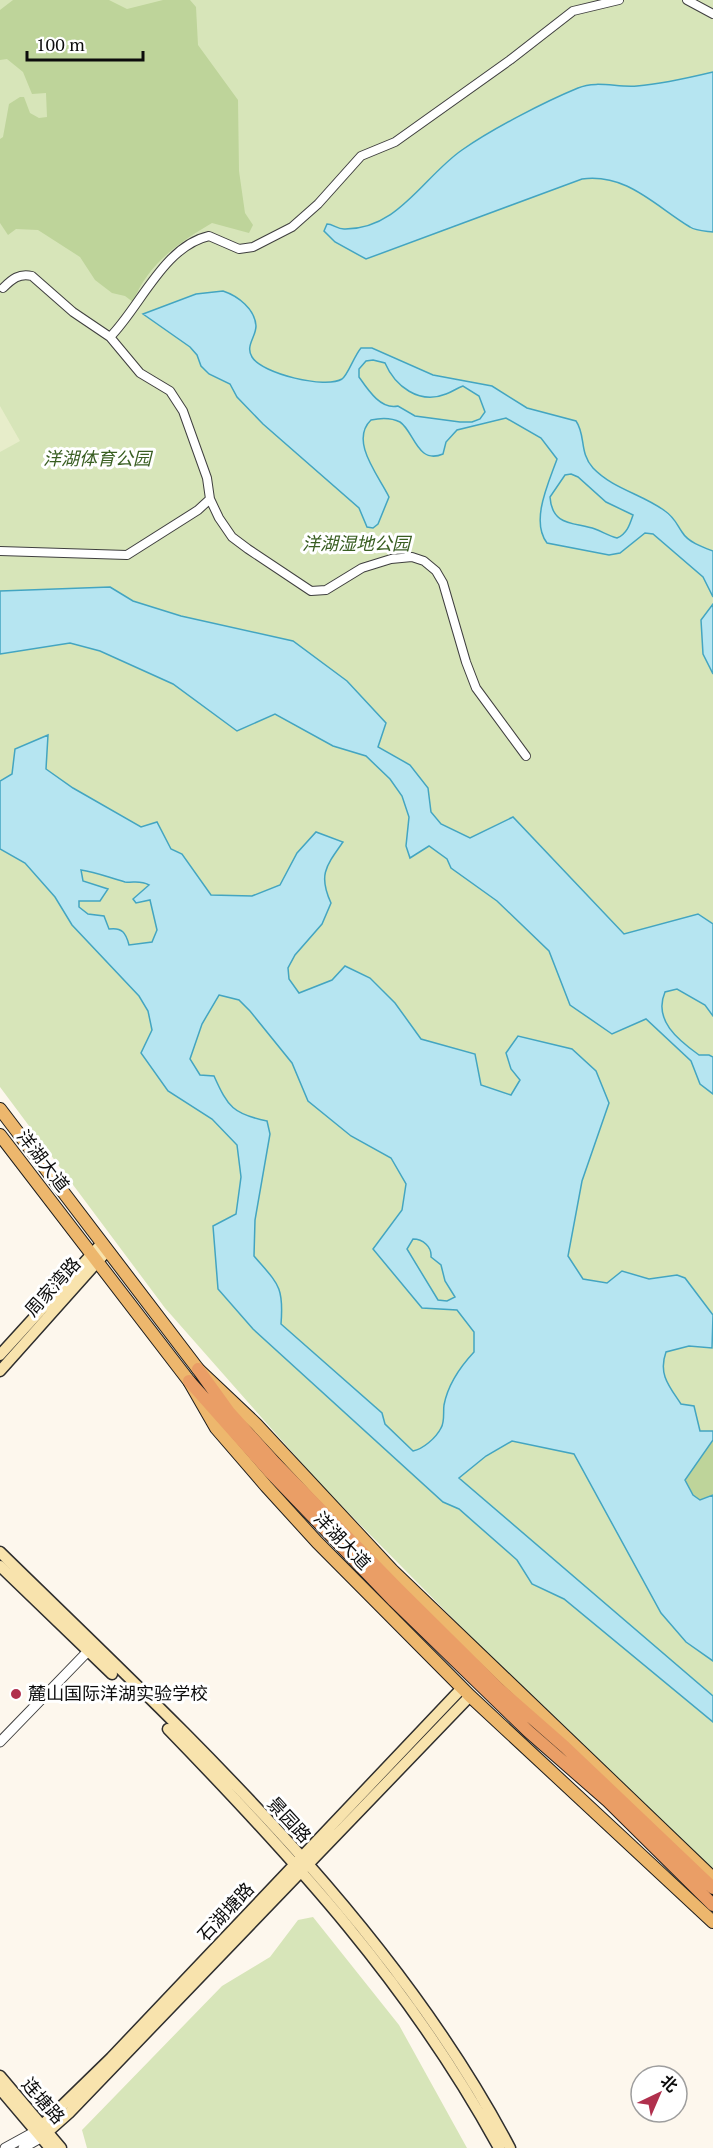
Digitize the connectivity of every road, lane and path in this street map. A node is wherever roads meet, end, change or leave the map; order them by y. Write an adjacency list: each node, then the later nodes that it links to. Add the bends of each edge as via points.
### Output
1 (619, 0): 6 (street, via 573,11 395,142 361,156 292,227 253,247 239,249 209,236 188,247 148,284 128,319)
2 (687, 0): 3 (street)
3 (713, 14)
4 (1, 288): 5 (street); 6 (street, via 12,278 32,276 72,312)
5 (0, 298)
6 (110, 337): 7 (street, via 140,373 170,391 183,411 207,478)
7 (210, 499): 8 (street, via 127,555); 9 (street, via 232,537 312,591 326,590 362,568 391,560 412,556 424,561 443,583 476,688)
8 (0, 551)
9 (526, 756)
10 (0, 1109): 12 (main road, 洋湖大道)
11 (0, 1135): 13 (main road, 洋湖大道)
12 (104, 1247): 13 (main road, 周家湾路); 15 (main road, 洋湖大道)
13 (94, 1257): 14 (main road, 周家湾路); 16 (main road, 周家湾路); 17 (main road, 洋湖大道)
14 (0, 1355)
15 (198, 1369): 18 (highway); 26 (main road, 洋湖大道, via 392,1570)
16 (0, 1371)
17 (189, 1381): 18 (highway); 22 (main road, 洋湖大道, via 216,1428 266,1486)
18 (272, 1467): 27 (highway, via 499,1689); 28 (highway, via 394,1601)
19 (0, 1552): 21 (main road, 景园路)
20 (0, 1566): 21 (main road, 景园路)
21 (89, 1646): 23 (street); 24 (street); 25 (main road, 景园路)
22 (466, 1692): 25 (main road, 石湖塘路); 29 (main road, 洋湖大道)
23 (0, 1733)
24 (0, 1742)
25 (301, 1863): 32 (main road, 石湖塘路); 37 (main road, 景园路, via 428,2031); 38 (main road, 景园路, via 375,1942 430,2017)
26 (713, 1878)
27 (713, 1888)
28 (713, 1905)
29 (713, 1922)
30 (0, 2076): 32 (main road, 连塘路)
31 (0, 2088): 32 (main road, 连塘路)
32 (42, 2131): 33 (street, 石湖塘路); 34 (street, 石湖塘路); 35 (main road, 连塘路); 36 (main road, 连塘路)
33 (4, 2148)
34 (23, 2148)
35 (50, 2148)
36 (61, 2148)
37 (499, 2148)
38 (510, 2148)

